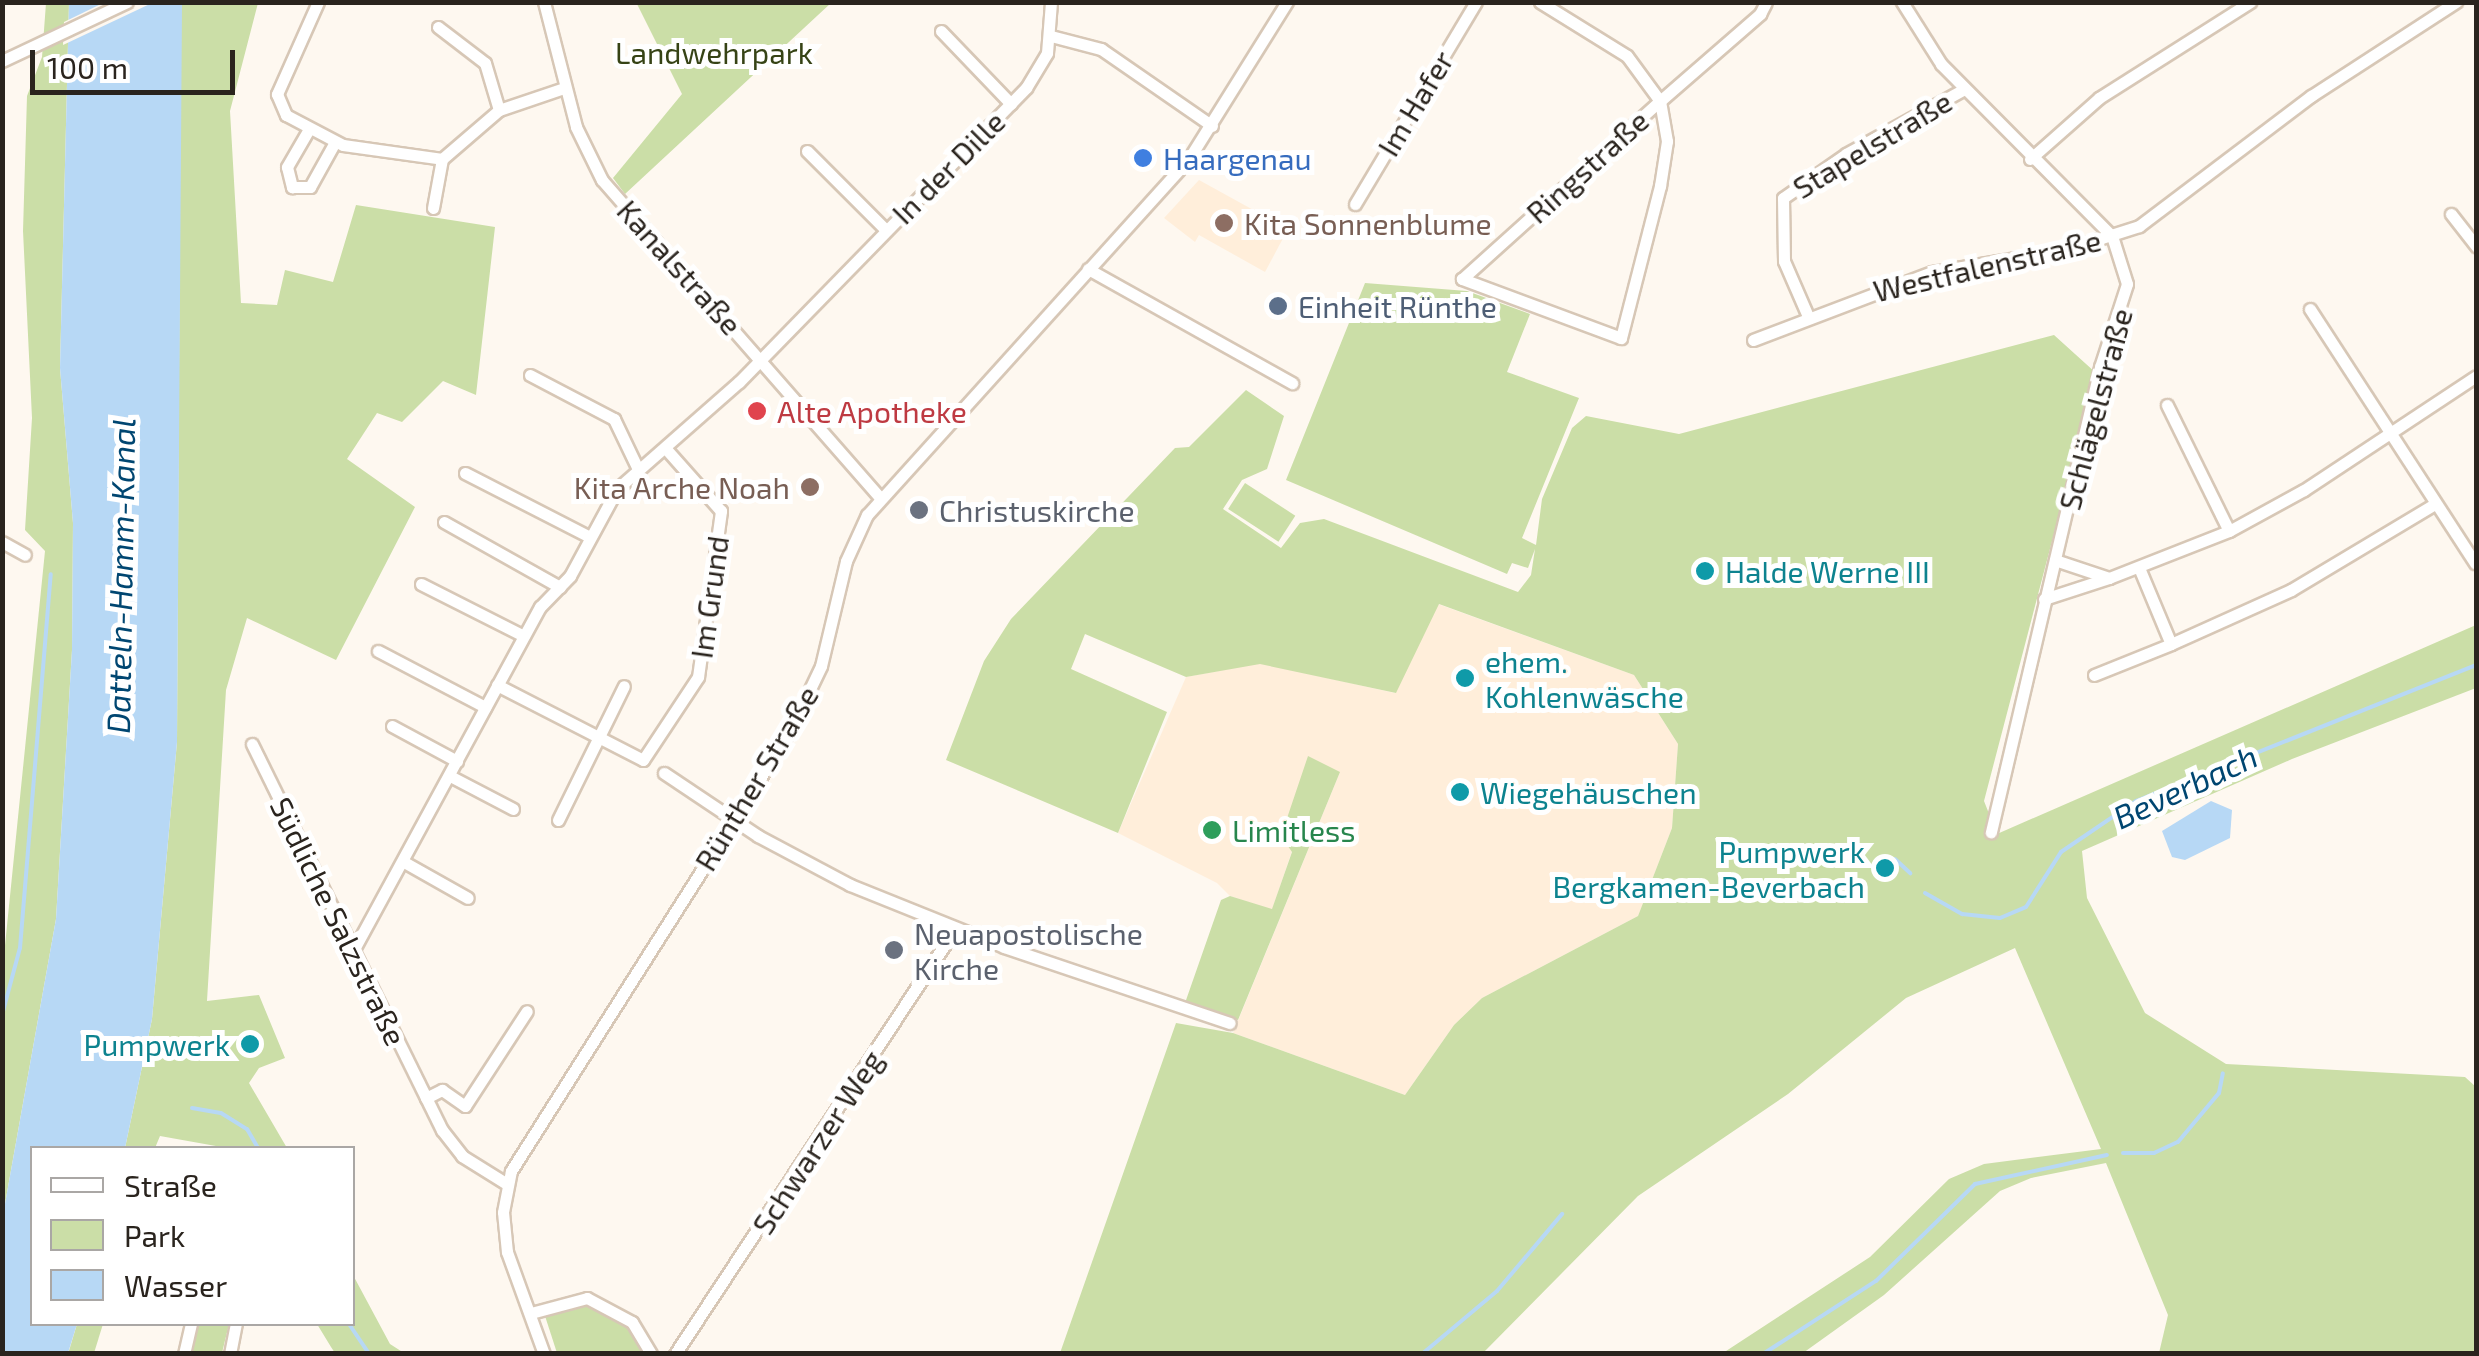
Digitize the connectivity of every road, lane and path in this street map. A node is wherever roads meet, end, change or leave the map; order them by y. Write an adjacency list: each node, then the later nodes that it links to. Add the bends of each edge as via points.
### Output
1 (127, 2): 15 (street)
2 (318, 2): 22 (street, via 277,94 286,115)
3 (544, 2): 16 (street, Kanalstraße)
4 (1051, 2): 14 (street, In der Dille)
5 (1287, 2): 21 (street, Rünther Straße)
6 (1476, 2): 27 (street, Im Hafer)
7 (1540, 2): 18 (street, via 1628,56)
8 (1766, 2): 18 (street)
9 (2250, 2): 26 (street, via 2099,98)
10 (2456, 2): 31 (street, Westfalenstraße, via 2311,96 2159,215)
11 (1902, 3): 17 (street, Schlägelstraße)
12 (438, 27): 20 (street, via 485,63)
13 (942, 31): 19 (street, In der Dille)
14 (1052, 36): 19 (street, In der Dille, via 1039,71); 21 (street, via 1101,48)
15 (2, 61)
16 (564, 88): 20 (street); 37 (street, Kanalstraße, via 602,180)
17 (1964, 89): 26 (street, Schlägelstraße); 35 (street, Stapelstraße, via 1782,198 1784,260)
18 (1660, 101): 18 (street, Ringstraße, via 1462,279 1620,338 1660,186 1667,141)
19 (1012, 104): 30 (street, In der Dille)
20 (500, 110): 25 (street)
21 (1212, 126): 33 (street, Rünther Straße)
22 (309, 129): 23 (street); 23 (street, via 287,167 292,187 310,187)
23 (334, 142): 25 (street)
24 (807, 152): 30 (street, In der Dille)
25 (442, 159): 28 (street)
26 (2030, 159): 31 (street, Schlägelstraße)
27 (1355, 204)
28 (433, 208)
29 (2451, 214): 32 (street)
30 (885, 230): 37 (street, In der Dille)
31 (2112, 236): 35 (street, Westfalenstraße, via 1932,272); 53 (street, Schlägelstraße, via 2127,284 2125,306 2100,367)
32 (2476, 246)
33 (1088, 269): 40 (street); 46 (street, Rünther Straße)
34 (2310, 308): 42 (street)
35 (1806, 314): 36 (street, Westfalenstraße)
36 (1753, 340)
37 (759, 355): 43 (street, In der Dille); 46 (street, Kanalstraße)
38 (530, 376): 44 (street, via 614,419)
39 (2476, 376): 42 (street)
40 (1292, 382)
41 (2166, 405): 49 (street)
42 (2388, 436): 47 (street); 49 (street)
43 (668, 450): 44 (street, In der Dille); 68 (street, Im Grund, via 721,510 698,677 644,760)
44 (637, 468): 50 (street)
45 (465, 473): 50 (street)
46 (880, 497): 75 (street, Rünther Straße, via 851,546 808,697)
47 (2434, 505): 54 (street); 61 (street, via 2291,590)
48 (444, 522): 58 (street)
49 (2229, 531): 55 (street)
50 (590, 537): 58 (street)
51 (2, 542): 52 (street)
52 (25, 556)
53 (2055, 560): 56 (street); 59 (street, Schlägelstraße)
54 (2474, 563)
55 (2140, 570): 56 (street); 61 (street)
56 (2110, 578): 59 (street)
57 (420, 584): 60 (street)
58 (560, 587): 60 (street)
59 (2044, 599): 76 (street, Schlägelstraße)
60 (524, 636): 64 (street)
61 (2171, 644): 63 (street)
62 (378, 651): 66 (street)
63 (2094, 675)
64 (497, 685): 66 (street); 68 (street, Im Grund)
65 (624, 686): 68 (street)
66 (484, 708): 70 (street)
67 (392, 726): 70 (street)
68 (601, 736): 74 (street)
69 (252, 744): 80 (street, Südliche Salzstraße)
70 (457, 761): 72 (street)
71 (664, 773): 75 (street)
72 (450, 776): 73 (street); 77 (street)
73 (513, 808)
74 (558, 820)
75 (735, 820): 79 (street, via 850,885); 84 (street, Rünther Straße, via 535,1128)
76 (1991, 832)
77 (404, 862): 78 (street); 80 (street)
78 (468, 898)
79 (956, 929): 82 (street); 92 (street, Schwarzer Weg)
80 (353, 951): 83 (street, Südliche Salzstraße)
81 (527, 1011): 83 (street, via 465,1106 442,1090)
82 (1230, 1023)
83 (426, 1098): 84 (street, Südliche Salzstraße, via 462,1156)
84 (506, 1184): 85 (street, Rünther Straße, via 507,1252)
85 (530, 1312): 90 (street, Rünther Straße); 91 (street, via 587,1298 632,1322)
86 (191, 1326): 88 (street)
87 (236, 1326): 89 (street)
88 (184, 1354)
89 (230, 1354)
90 (544, 1354)
91 (652, 1354)
92 (675, 1354)

